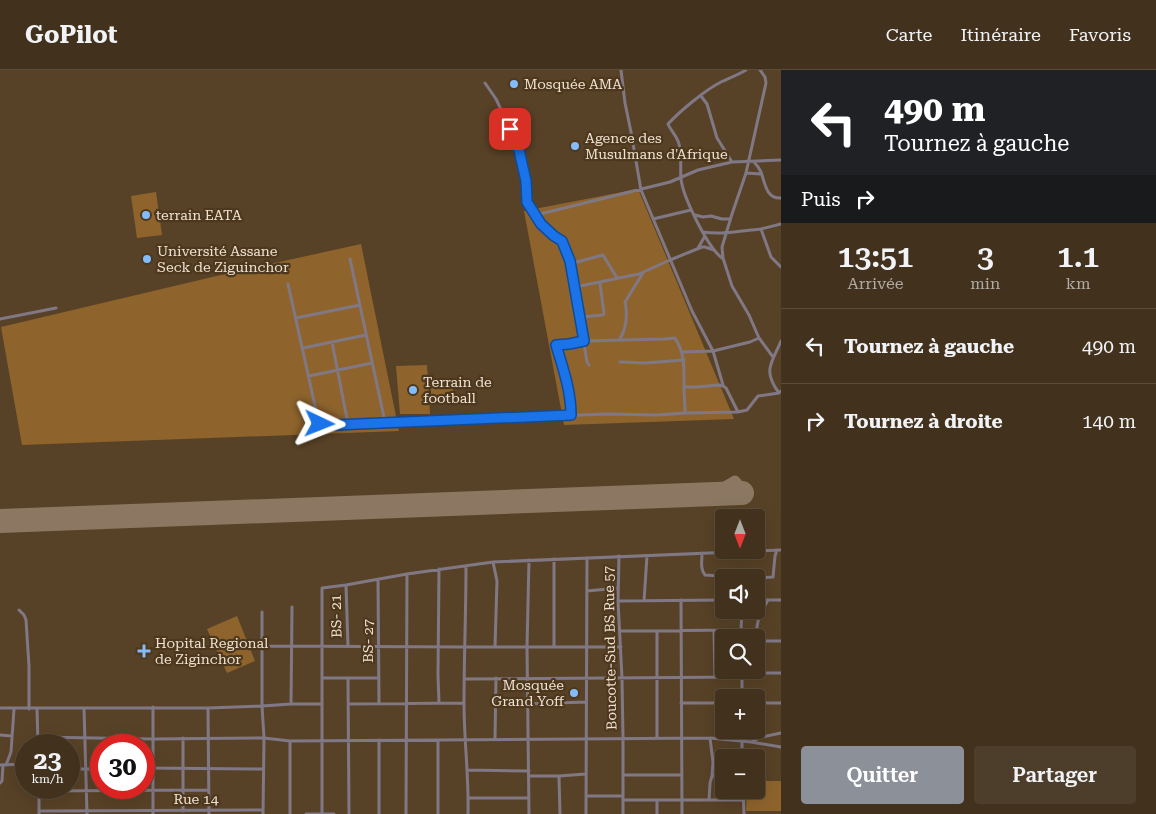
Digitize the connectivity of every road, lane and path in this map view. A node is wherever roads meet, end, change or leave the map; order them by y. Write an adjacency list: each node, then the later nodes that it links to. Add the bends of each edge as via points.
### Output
1 (621, 70): 13 (street)
2 (746, 70): 5 (street)
3 (760, 70): 9 (street, via 766,83)
4 (485, 83): 16 (street, via 518,145 527,202)
5 (701, 96): 8 (street); 12 (street, via 668,124 680,145)
6 (781, 160): 7 (street)
7 (754, 161): 9 (street); 11 (street)
8 (732, 162): 9 (street); 12 (street, via 698,170)
9 (749, 162): 10 (street)
10 (746, 173): 11 (street); 19 (street)
11 (762, 174): 14 (street, via 766,190)
12 (681, 178): 13 (street); 15 (street)
13 (641, 190): 16 (street); 18 (street)
14 (781, 198)
15 (691, 210): 17 (street); 18 (street)
16 (536, 215): 30 (street, via 541,224 562,241)
17 (694, 215): 19 (street); 22 (street)
18 (653, 219): 29 (street)
19 (730, 219): 23 (street)
20 (781, 224): 21 (street)
21 (761, 229): 23 (street); 31 (street, via 771,257)
22 (702, 232): 23 (street); 24 (street)
23 (725, 233): 27 (street)
24 (705, 236): 25 (street); 26 (street)
25 (698, 249): 26 (street); 29 (street)
26 (714, 250): 27 (street)
27 (723, 258): 43 (street, via 732,286)
28 (350, 260): 37 (street)
29 (670, 260): 32 (street); 49 (street)
30 (570, 261): 33 (street, via 603,255); 36 (street)
31 (781, 267)
32 (643, 272): 33 (street); 44 (street, via 625,302 624,333)
33 (617, 278): 34 (street)
34 (600, 282): 36 (street); 39 (street, via 604,314)
35 (288, 284): 40 (street)
36 (575, 287): 39 (street)
37 (360, 305): 40 (street); 42 (street)
38 (56, 308): 41 (street)
39 (580, 317): 45 (street)
40 (296, 318): 48 (street)
41 (0, 319)
42 (366, 335): 47 (street); 54 (street)
43 (759, 338): 49 (street); 51 (street)
44 (620, 340): 45 (street); 50 (street, via 675,338)
45 (584, 341): 55 (street); 63 (street, via 556,345 571,402)
46 (781, 341): 51 (street)
47 (332, 342): 48 (street); 56 (street)
48 (303, 348): 57 (street)
49 (712, 351): 50 (street); 58 (street)
50 (682, 352): 52 (street)
51 (773, 357): 60 (street, via 770,371)
52 (684, 360): 53 (street); 59 (street)
53 (620, 362)
54 (372, 363): 56 (street); 64 (street)
55 (589, 365)
56 (338, 370): 57 (street); 65 (street)
57 (309, 376): 65 (street, via 320,425)
58 (723, 386): 59 (street); 61 (street)
59 (684, 387): 62 (street)
60 (780, 392): 61 (street, via 758,396 747,410)
61 (738, 412): 62 (street)
62 (685, 413): 63 (street)
63 (571, 415): 64 (street)
64 (385, 422): 65 (street)
65 (348, 424)
66 (779, 550): 67 (street); 78 (street, via 775,556 773,577)
67 (702, 553): 69 (street); 77 (street, via 702,572 705,576)
68 (620, 556): 69 (street); 70 (street); 81 (street, Boucotte-Sud BS Rue 57)
69 (647, 556): 87 (street)
70 (587, 558): 71 (street); 82 (street)
71 (554, 559): 72 (street); 110 (street)
72 (529, 560): 73 (street); 109 (street)
73 (493, 562): 74 (street); 108 (street, via 497,581)
74 (466, 566): 75 (street); 111 (street)
75 (439, 569): 76 (street); 107 (street)
76 (407, 574): 79 (street); 106 (street)
77 (715, 576)
78 (765, 577)
79 (378, 579): 80 (street); 101 (street, BS- 27)
80 (346, 585): 100 (street, BS- 21); 105 (street, via 322,588)
81 (618, 588): 82 (street); 88 (street, Boucotte-Sud BS Rue 57)
82 (587, 591): 102 (street)
83 (681, 600): 84 (street); 87 (street); 95 (street)
84 (715, 600)
85 (768, 600): 86 (street); 92 (street, via 759,616)
86 (781, 600)
87 (644, 601): 88 (street)
88 (618, 602): 93 (street, Boucotte-Sud BS Rue 57)
89 (292, 607): 104 (street)
90 (19, 610): 145 (street, via 26,620)
91 (262, 612): 99 (street)
92 (757, 629)
93 (620, 631): 94 (street); 103 (street, Boucotte-Sud BS Rue 57)
94 (657, 631): 95 (street); 114 (street)
95 (681, 631): 96 (street); 115 (street)
96 (714, 631): 116 (street)
97 (781, 641): 98 (street)
98 (765, 642)
99 (262, 646): 104 (street); 138 (street)
100 (348, 646): 101 (street); 105 (street)
101 (379, 646): 106 (street); 119 (street, BS- 27)
102 (587, 646): 103 (street); 110 (street); 122 (street)
103 (621, 646): 123 (street, Boucotte-Sud BS Rue 57)
104 (291, 647): 105 (street); 131 (street)
105 (321, 647): 117 (street)
106 (406, 647): 107 (street); 135 (street)
107 (438, 647): 111 (street); 126 (street)
108 (494, 647): 109 (street); 111 (street)
109 (527, 647): 110 (street); 121 (street)
110 (554, 647)
111 (465, 648): 124 (street)
112 (765, 673): 113 (street)
113 (781, 673)
114 (657, 677): 115 (street); 123 (street); 159 (street)
115 (681, 677): 116 (street); 137 (street)
116 (715, 677)
117 (322, 678): 118 (street); 132 (street)
118 (348, 678): 119 (street); 133 (street)
119 (379, 678): 134 (street, BS- 27)
120 (496, 678): 121 (street); 124 (street); 164 (street)
121 (528, 678): 122 (street); 136 (street)
122 (587, 678): 123 (street); 125 (street)
123 (622, 678): 158 (street, Boucotte-Sud BS Rue 57)
124 (465, 679): 127 (street)
125 (586, 702): 136 (street); 157 (street)
126 (439, 703): 127 (street); 135 (street)
127 (464, 703): 163 (street)
128 (715, 703): 137 (street)
129 (765, 703): 130 (street)
130 (781, 703)
131 (291, 704): 132 (street); 138 (street)
132 (322, 704): 167 (street)
133 (348, 704): 134 (street); 168 (street)
134 (378, 704): 135 (street)
135 (406, 704): 170 (street)
136 (528, 704): 165 (street)
137 (682, 704): 160 (street)
138 (262, 706): 144 (street); 156 (street)
139 (0, 708): 140 (street)
140 (14, 708): 145 (street); 150 (street)
141 (36, 708): 142 (street); 145 (street); 147 (street)
142 (84, 708): 143 (street); 152 (street)
143 (153, 708): 144 (street); 148 (street)
144 (208, 708): 155 (street)
145 (29, 709)
146 (781, 733): 173 (street)
147 (38, 734)
148 (153, 734)
149 (0, 735): 150 (street)
150 (12, 736): 176 (street, via 12,752)
151 (80, 738): 152 (street)
152 (86, 738): 153 (street); 180 (street)
153 (90, 738)
154 (183, 738): 155 (street); 162 (street); 178 (street)
155 (209, 738): 156 (street); 182 (street)
156 (264, 738): 166 (street); 183 (street)
157 (586, 738): 158 (street); 165 (street); 186 (street)
158 (623, 738): 159 (street); 187 (street, Boucotte-Sud BS Rue 57)
159 (657, 738): 160 (street)
160 (682, 738): 161 (street); 188 (street)
161 (710, 738): 172 (street); 192 (street)
162 (155, 739)
163 (465, 739): 164 (street); 171 (street); 184 (street)
164 (495, 739): 165 (street)
165 (527, 739): 185 (street)
166 (290, 740): 167 (street); 219 (street)
167 (322, 740): 168 (street); 221 (street)
168 (348, 740): 169 (street); 223 (street)
169 (379, 740): 170 (street); 224 (street)
170 (407, 740): 171 (street); 225 (street)
171 (438, 740): 226 (street)
172 (742, 741): 173 (street); 175 (street)
173 (751, 742): 174 (street)
174 (781, 747)
175 (742, 749)
176 (3, 765): 193 (street)
177 (155, 768): 178 (street)
178 (183, 768): 182 (street); 197 (street)
179 (80, 769): 180 (street)
180 (86, 769): 181 (street); 195 (street)
181 (90, 769)
182 (208, 769): 183 (street); 198 (street)
183 (263, 769): 218 (street)
184 (468, 770): 185 (street); 200 (street)
185 (529, 771): 190 (street)
186 (586, 774): 191 (street); 199 (street)
187 (623, 774): 188 (street); 202 (street, Boucotte-Sud BS Rue 57)
188 (682, 775): 206 (street)
189 (715, 775): 192 (street)
190 (528, 776): 191 (street); 201 (street)
191 (559, 776): 229 (street)
192 (712, 776): 207 (street)
193 (0, 783)
194 (80, 790): 195 (street)
195 (87, 790): 212 (street)
196 (155, 790): 197 (street)
197 (183, 790): 198 (street); 209 (street)
198 (208, 790): 217 (street)
199 (586, 796): 202 (street); 230 (street)
200 (468, 798): 201 (street); 227 (street)
201 (529, 798): 228 (street)
202 (623, 798): 205 (street); 231 (street, Boucotte-Sud BS Rue 57)
203 (39, 799): 210 (street)
204 (153, 799): 215 (street)
205 (657, 800): 206 (street); 232 (street)
206 (682, 800): 207 (street); 233 (street)
207 (710, 800): 208 (street)
208 (744, 800): 234 (street)
209 (183, 810): 216 (street, Rue 14); 217 (street, Rue 14)
210 (39, 812): 211 (street, Rue 14)
211 (63, 812): 212 (street, Rue 14)
212 (87, 812): 213 (street, Rue 14)
213 (107, 812): 214 (street, Rue 14)
214 (130, 812): 215 (street, Rue 14)
215 (153, 812): 216 (street, Rue 14)
216 (175, 812)
217 (209, 812): 218 (street, Rue 14)
218 (262, 812)
219 (290, 814)
220 (306, 814): 221 (street)
221 (322, 814): 222 (street)
222 (334, 814)
223 (349, 814)
224 (380, 814)
225 (406, 814)
226 (438, 814)
227 (468, 814)
228 (529, 814)
229 (560, 814)
230 (586, 814)
231 (623, 814)
232 (657, 814)
233 (682, 814)
234 (744, 814)

